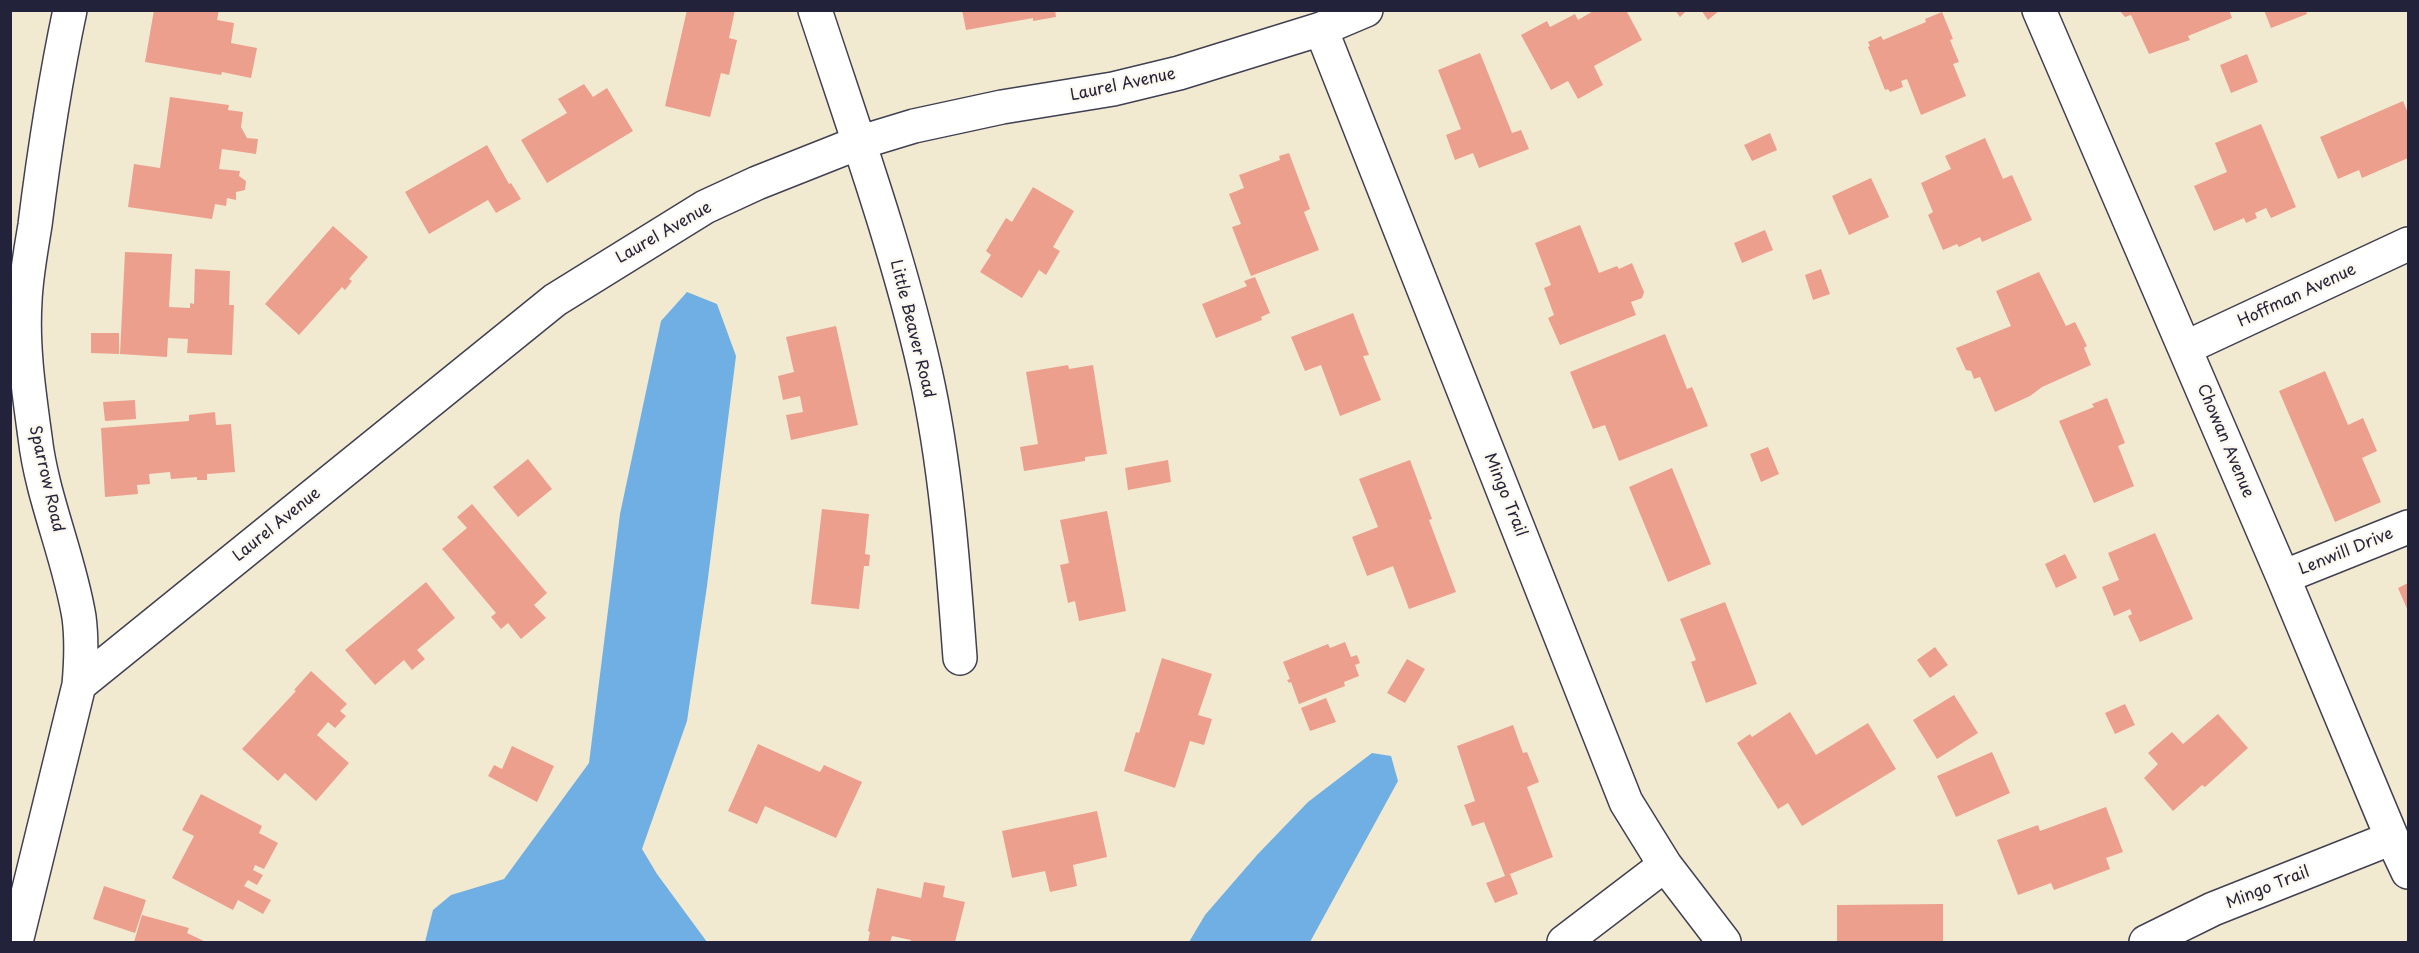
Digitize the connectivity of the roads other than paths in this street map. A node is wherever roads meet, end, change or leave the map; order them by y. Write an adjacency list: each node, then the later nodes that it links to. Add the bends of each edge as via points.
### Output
1 (70, 10): 12 (street, Sparrow Road, via 39,193 25,323 35,440 79,619)
2 (815, 10): 6 (street, Little Beaver Road)
3 (1366, 10): 5 (street, Laurel Avenue)
4 (2039, 10): 8 (street, Chowan Avenue)
5 (1321, 29): 6 (street, Laurel Avenue, via 1179,73 914,126); 14 (street, Mingo Trail, via 1626,802)
6 (858, 143): 11 (street, Little Beaver Road, via 897,265 925,371 942,461); 12 (street, Laurel Avenue, via 705,207 555,300)
7 (2409, 244): 8 (street, Hoffman Avenue)
8 (2185, 348): 10 (street, Chowan Avenue)
9 (2409, 527): 10 (street, Lenwill Drive)
10 (2283, 577): 13 (street, Chowan Avenue)
11 (960, 658)
12 (79, 685): 16 (street, Sparrow Road)
13 (2392, 838): 15 (street, Chowan Avenue); 19 (street, Mingo Trail, via 2213,909)
14 (1665, 865): 17 (street); 18 (street, Mingo Trail)
15 (2409, 872)
16 (16, 942)
17 (1564, 942)
18 (1724, 942)
19 (2146, 942)

